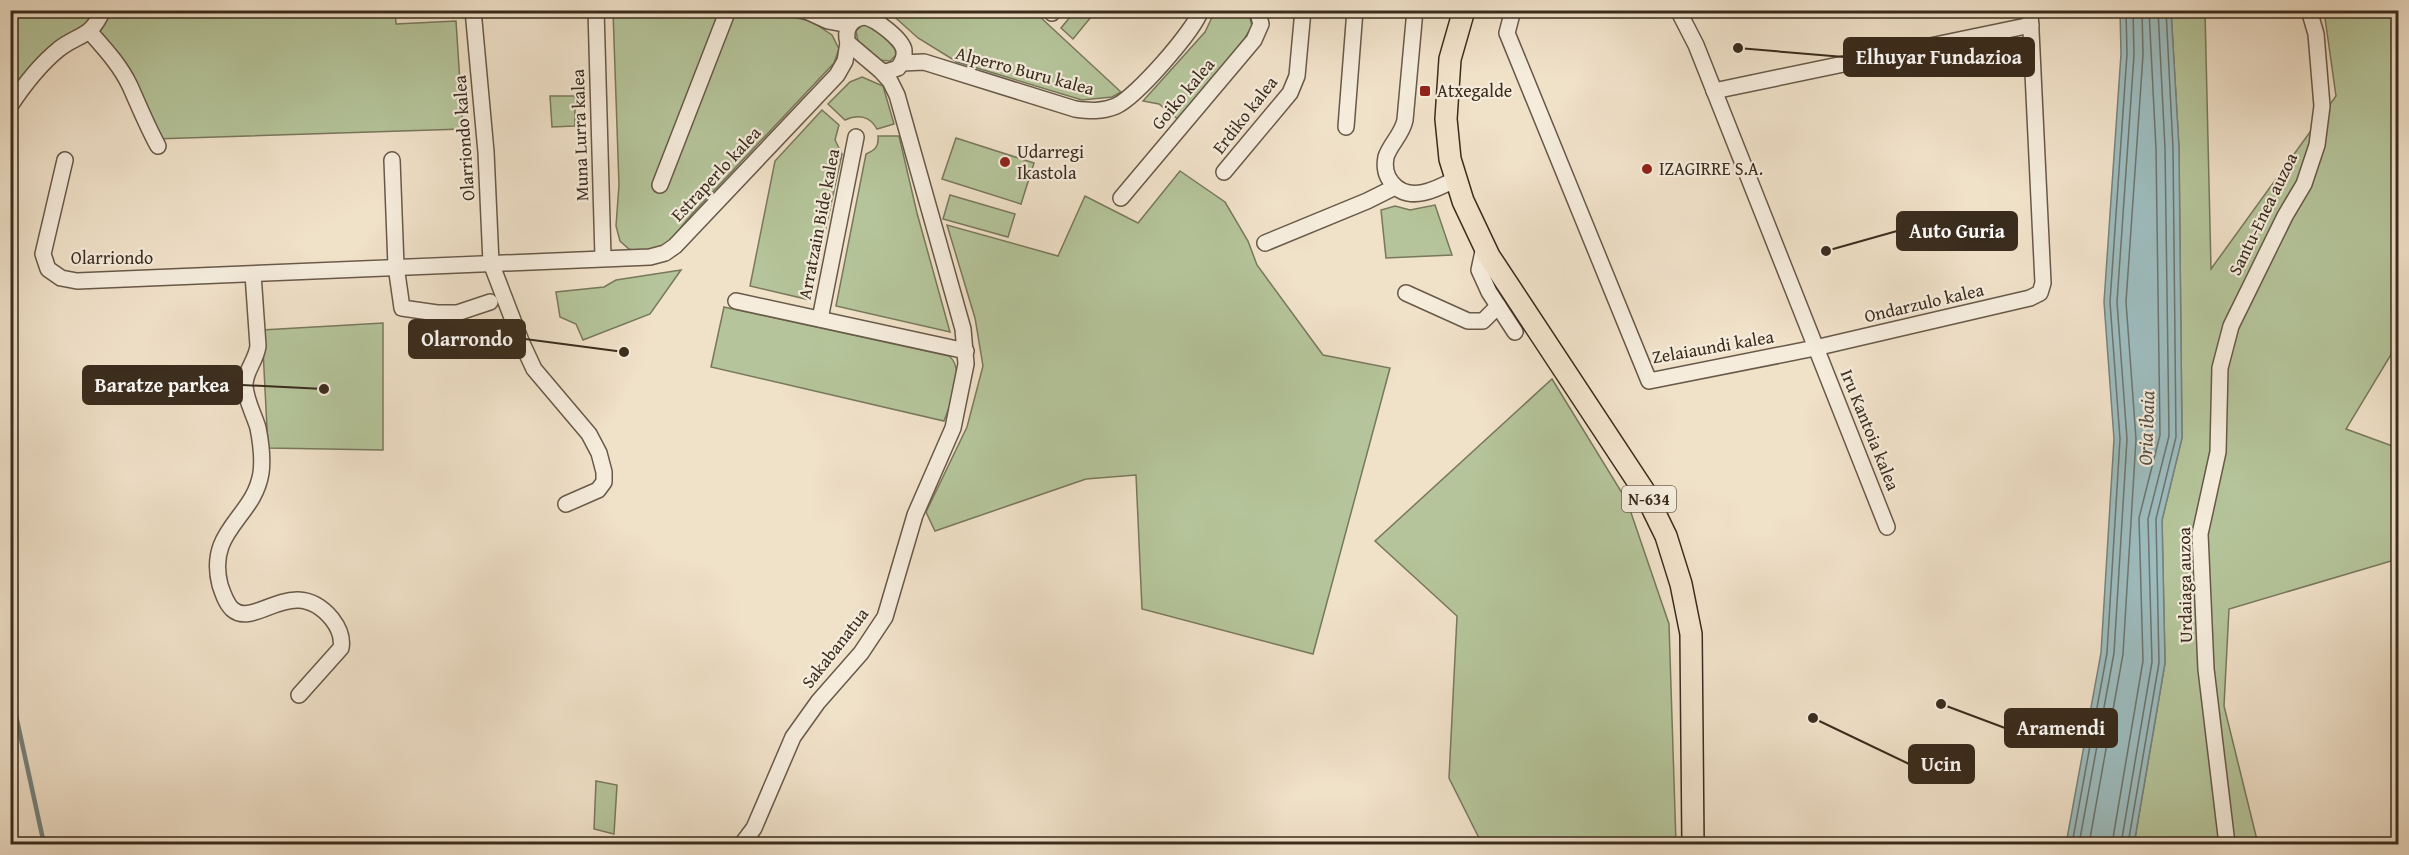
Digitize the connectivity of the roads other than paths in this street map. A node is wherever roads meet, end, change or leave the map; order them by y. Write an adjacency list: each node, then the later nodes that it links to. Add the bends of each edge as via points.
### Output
1 (103, 10): 19 (street)
2 (473, 10): 41 (street, Olarriondo kalea)
3 (596, 10): 40 (street, Muna Lurra kalea)
4 (728, 10): 35 (street)
5 (804, 10): 18 (street, via 828,21)
6 (1201, 10): 22 (street, Alperro Buru kalea, via 1190,30 1133,95 1106,109 1085,111 924,63)
7 (1257, 10): 37 (street, Goiko kalea, via 1261,24 1254,40)
8 (1303, 10): 33 (street, Erdiko kalea, via 1297,76 1290,93)
9 (1355, 10): 28 (street)
10 (1415, 10): 36 (street, via 1405,120 1386,159 1387,173)
11 (1455, 10): 20 (street)
12 (1464, 10): 20 (highway, N-634)
13 (1513, 10): 51 (street, Zelaiaundi kalea, via 1507,33 1649,381)
14 (1678, 10): 25 (street)
15 (2309, 10): 49 (street, Santu-Enea auzoa, via 2316,34 2322,106 2317,146 2304,183)
16 (871, 16): 18 (street); 22 (street, via 902,45)
17 (2030, 18): 25 (street); 51 (street, Ondarzulo kalea, via 2043,283 2040,292 2030,298)
18 (851, 20): 21 (street, Estraperlo kalea)
19 (90, 32): 27 (street, via 60,48 36,70); 30 (street, via 112,56 129,84)
20 (1454, 42): 34 (highway, N-634, via 1446,118)
21 (848, 43): 23 (street); 24 (street, Estraperlo kalea, via 846,61)
22 (901, 64): 23 (street, Alperro Buru kalea, via 892,71); 26 (street)
23 (877, 69): 24 (street, via 855,67); 26 (street)
24 (837, 75): 40 (street, Estraperlo kalea, via 675,246 650,257)
25 (1714, 91): 51 (street)
26 (897, 95): 52 (street, Sakabanatua)
27 (10, 106)
28 (1346, 126)
29 (856, 137): 48 (street, Arratzain Bide kalea)
30 (158, 146)
31 (65, 160): 43 (street, Olarriondo, via 43,254 48,269 61,278 77,281)
32 (392, 160): 42 (street)
33 (1224, 172)
34 (1456, 179): 36 (street, via 1418,194); 39 (highway, N-634)
35 (660, 185)
36 (1395, 187): 38 (street)
37 (1121, 198)
38 (1265, 243)
39 (1484, 247): 47 (street, via 1479,270); 57 (highway, N-634, via 1632,469 1656,513 1674,560 1691,634)
40 (603, 258): 41 (street)
41 (491, 263): 42 (street); 53 (street, Olarriondo kalea, via 534,369 589,434 599,453 604,482 598,490)
42 (396, 266): 43 (street); 46 (street, via 402,308 458,313)
43 (253, 274): 55 (street, via 258,346 245,384 258,428 260,476 256,490 222,542 217,573 223,596 240,614 304,600 315,604 336,625 341,648)
44 (1406, 293): 47 (street, via 1468,321 1483,321)
45 (736, 301): 48 (street, Arratzain Bide kalea)
46 (490, 302)
47 (1498, 306): 50 (street)
48 (820, 319): 52 (street, Arratzain Bide kalea)
49 (2230, 326): 58 (street, Urdaiaga auzoa, via 2220,368 2218,452 2200,534 2206,669)
50 (1515, 332)
51 (1815, 348): 54 (street, Iru Kantoia kalea)
52 (966, 351): 56 (street, Sakabanatua, via 953,428 915,515 885,617 793,737 754,828)
53 (566, 504)
54 (1887, 526)
55 (299, 695)
56 (742, 844)
57 (1694, 844)
58 (2228, 844)

